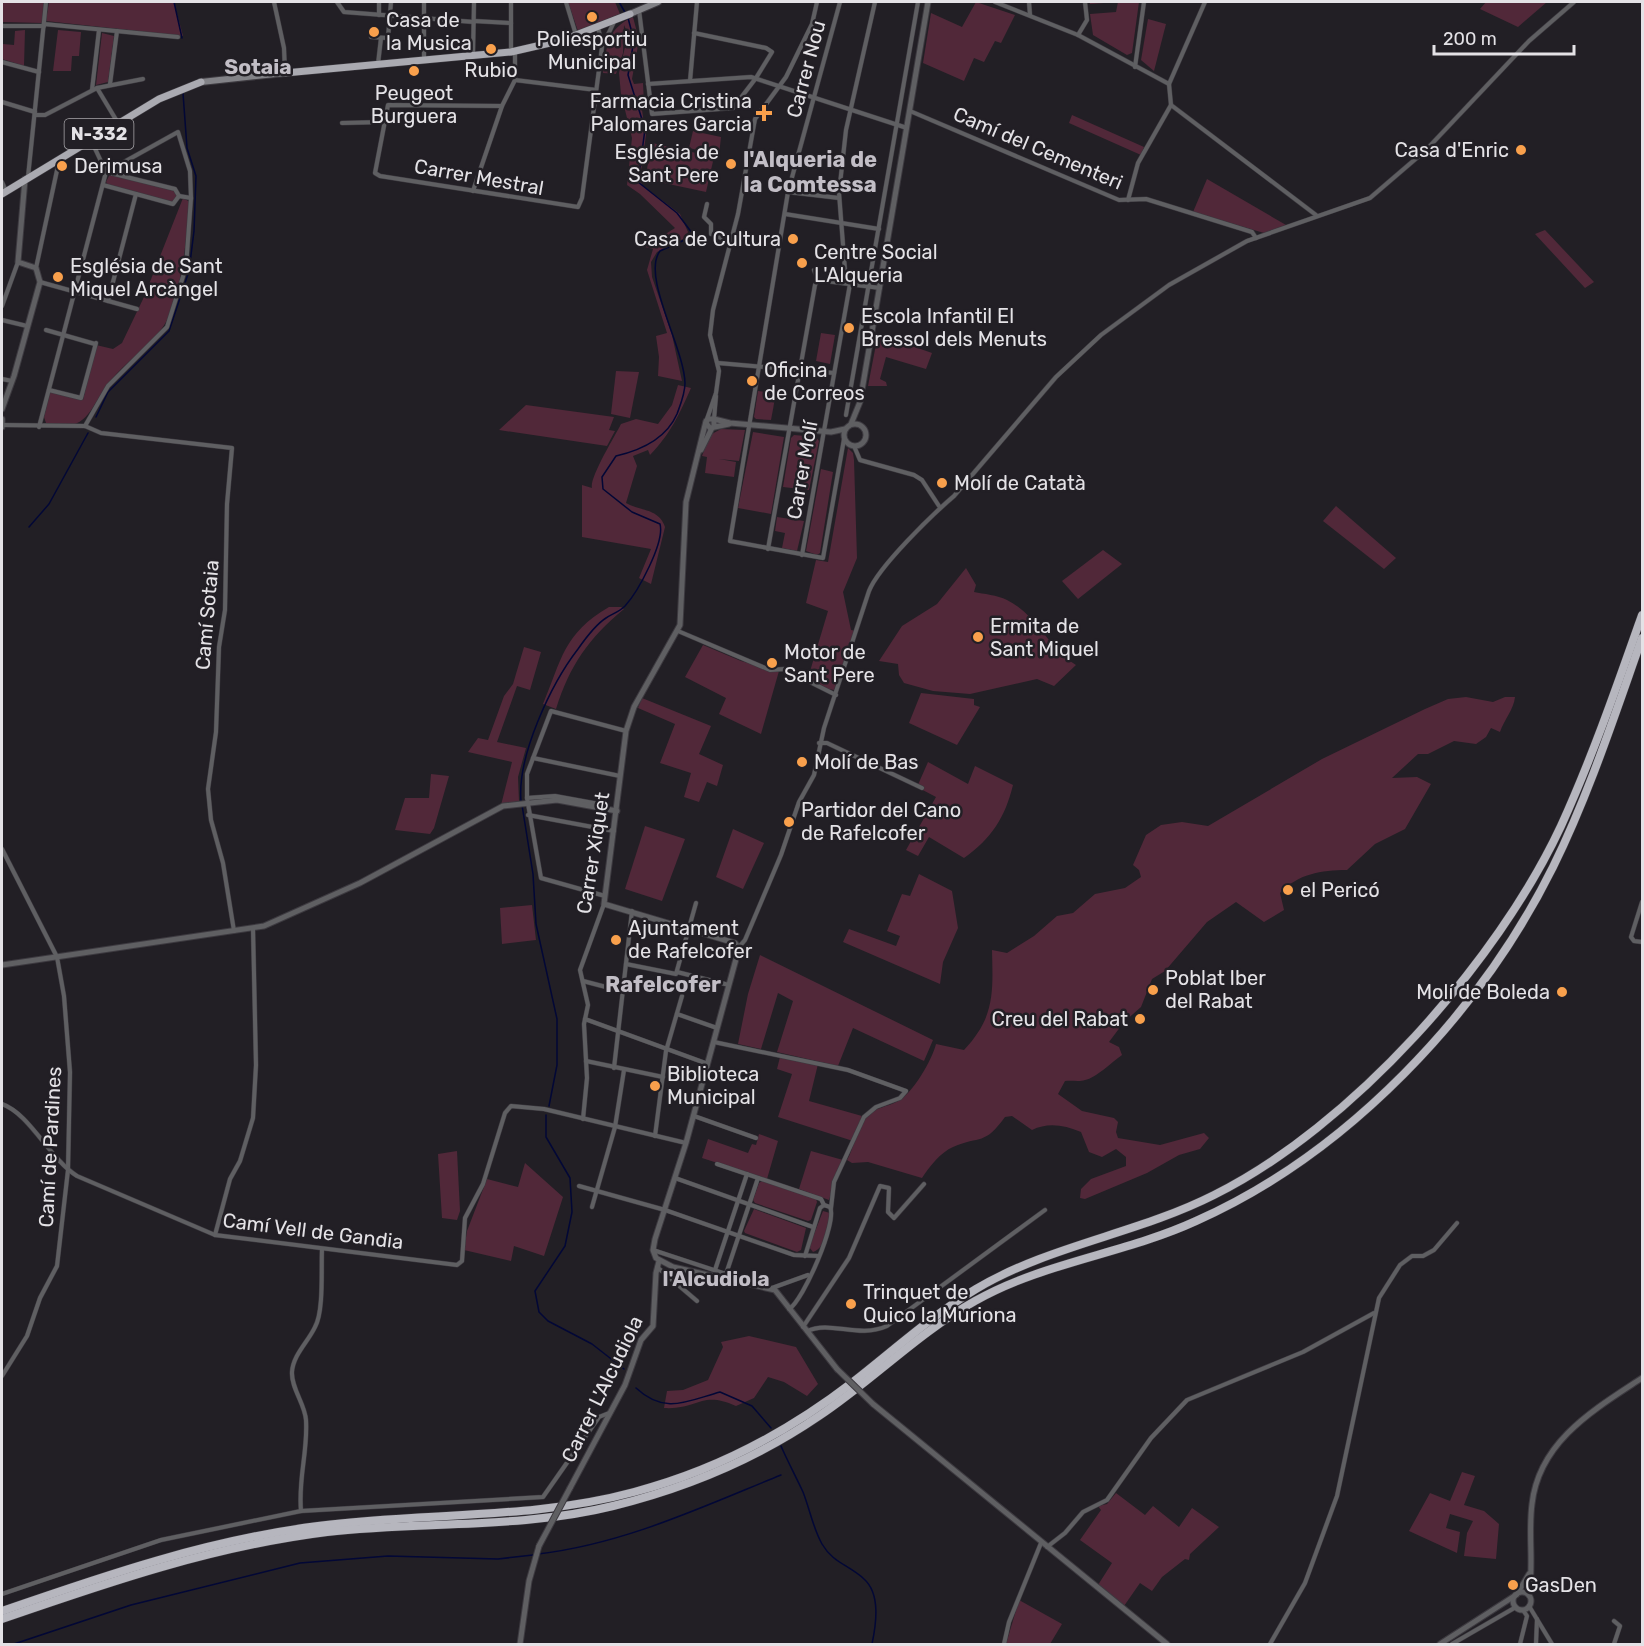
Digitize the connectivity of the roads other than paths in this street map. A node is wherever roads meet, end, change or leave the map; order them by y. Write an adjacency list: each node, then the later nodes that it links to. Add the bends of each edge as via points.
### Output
1 (46, 2): 32 (street)
2 (274, 2): 52 (street)
3 (337, 2): 25 (street, via 341,10)
4 (379, 2): 25 (street)
5 (391, 2): 26 (street)
6 (424, 2): 28 (street)
7 (474, 2): 30 (street)
8 (511, 2): 31 (street)
9 (566, 2): 39 (street)
10 (658, 2): 23 (main road)
11 (697, 2): 37 (street)
12 (817, 2): 61 (street, via 812,24)
13 (840, 2): 64 (street, Carrer Nou)
14 (875, 2): 68 (street, Carrer Molí)
15 (918, 2): 74 (street)
16 (929, 2): 69 (street)
17 (995, 2): 27 (street)
18 (1029, 2): 27 (street)
19 (1085, 2): 38 (street, via 1087,20)
20 (1144, 2): 50 (street)
21 (1205, 2): 60 (street)
22 (1574, 2): 92 (street, via 1535,35 1426,150 1389,183 1366,200)
23 (639, 10): 24 (main road); 59 (street)
24 (630, 14): 29 (highway)
25 (379, 15): 26 (street)
26 (391, 15): 28 (street); 43 (street, via 388,38)
27 (1029, 15): 38 (street)
28 (425, 18): 30 (street); 47 (street)
29 (617, 20): 34 (highway); 40 (street)
30 (474, 22): 31 (street); 46 (street)
31 (511, 24): 45 (street)
32 (44, 25): 33 (street); 35 (street); 51 (street)
33 (2, 26)
34 (601, 27): 39 (highway); 40 (street); 44 (street)
35 (99, 30): 36 (street); 62 (street)
36 (117, 31): 41 (street); 58 (street)
37 (694, 33): 54 (street, via 770,49 772,52); 56 (street)
38 (1078, 35): 50 (street)
39 (577, 36): 45 (highway)
40 (605, 36): 44 (street)
41 (178, 37)
42 (371, 38): 43 (street)
43 (381, 38): 49 (street)
44 (602, 47): 63 (street)
45 (513, 52): 46 (highway); 55 (street)
46 (473, 57): 47 (highway)
47 (424, 61): 49 (highway)
48 (2, 62): 51 (street)
49 (378, 65): 52 (highway)
50 (1135, 67): 60 (street)
51 (39, 72): 70 (street)
52 (285, 73): 57 (main road)
53 (143, 78): 58 (street)
54 (756, 78): 56 (street); 59 (street, via 733,108 652,114); 61 (street)
55 (515, 80): 63 (street); 67 (street)
56 (690, 81): 59 (street)
57 (201, 82): 72 (highway, N-332, via 167,94)
58 (110, 84): 62 (street)
59 (648, 84)
60 (1168, 84): 66 (street)
61 (780, 86): 64 (street); 96 (street, via 755,119)
62 (94, 89): 70 (street, via 45,115); 72 (street)
63 (596, 90): 82 (street, Carrer Mestral, via 578,207)
64 (814, 97): 68 (street); 84 (street, Carrer Nou)
65 (2, 102): 70 (street)
66 (1171, 105): 89 (street, via 1138,163); 92 (street)
67 (502, 106): 71 (street, via 387,105); 82 (street)
68 (850, 109): 74 (street); 88 (street, Carrer Molí)
69 (910, 111): 75 (street); 89 (street, Camí del Cementeri, via 1119,200)
70 (35, 113): 79 (street)
71 (383, 122): 73 (street); 82 (street, Carrer Mestral, via 376,174)
72 (118, 123): 76 (highway, N-332)
73 (342, 123)
74 (896, 124): 75 (street); 94 (street)
75 (907, 128): 104 (street)
76 (90, 140): 77 (highway, N-332); 78 (street)
77 (59, 158): 79 (highway, N-332); 98 (street)
78 (106, 172): 81 (street); 86 (street, via 175,189); 87 (street, via 178,132 190,171)
79 (26, 178): 83 (highway, N-332); 97 (street)
80 (2, 182): 83 (street)
81 (103, 185): 85 (street); 105 (street)
82 (473, 191)
83 (4, 192)
84 (788, 192): 88 (street); 91 (street, Carrer Nou)
85 (136, 194): 86 (street, via 173,204); 106 (street)
86 (179, 196): 87 (street)
87 (191, 198): 131 (street, via 186,267 168,324 108,386)
88 (839, 198): 93 (street, Carrer Molí)
89 (1128, 200): 95 (street, Camí del Cementeri, via 1146,199 1252,232)
90 (707, 204): 96 (street, via 704,217 711,224 711,234)
91 (785, 214): 93 (street); 114 (street, Carrer Nou)
92 (1316, 214): 95 (street)
93 (842, 223): 94 (street); 102 (street, Carrer Molí)
94 (879, 229): 103 (street)
95 (1256, 238): 140 (street, via 1169,285 1101,335 1057,376 954,496)
96 (731, 242): 113 (street, via 710,333)
97 (18, 262): 98 (street); 107 (street)
98 (36, 268): 101 (street)
99 (814, 270): 100 (street)
100 (818, 280): 102 (street); 115 (street)
101 (39, 282): 105 (street); 110 (street)
102 (848, 284): 103 (street); 116 (street, Carrer Molí)
103 (868, 286): 104 (street); 123 (street)
104 (880, 288): 121 (street)
105 (74, 292): 106 (street); 112 (street)
106 (108, 301): 108 (street)
107 (2, 306)
108 (137, 309)
109 (2, 320): 110 (street)
110 (27, 326): 118 (street)
111 (46, 330): 112 (street)
112 (63, 335): 119 (street); 119 (street, via 95,343 80,398)
113 (718, 363): 114 (street); 120 (street)
114 (758, 367): 115 (street); 130 (street, Carrer Nou)
115 (799, 370): 116 (street); 134 (street)
116 (834, 374): 136 (street, Carrer Molí)
117 (2, 379): 118 (street)
118 (12, 381): 122 (street)
119 (49, 390): 132 (street)
120 (716, 393): 124 (street); 125 (street)
121 (860, 402): 128 (street); 129 (street)
122 (2, 409)
123 (846, 415)
124 (714, 419): 125 (street); 126 (street); 133 (street)
125 (706, 421): 133 (street, via 707,426); 139 (street)
126 (730, 423): 130 (street); 133 (street)
127 (2, 424): 132 (street)
128 (851, 424): 129 (street); 135 (street)
129 (860, 424): 138 (street, via 866,437)
130 (750, 425): 134 (street); 141 (street, Carrer Nou, via 729,538 732,543)
131 (85, 426): 132 (street); 164 (street, Camí Sotaia, via 101,433 232,448 225,610 208,789)
132 (39, 427)
133 (713, 427): 139 (street)
134 (789, 428): 136 (street); 141 (street)
135 (845, 429): 136 (street); 137 (street)
136 (827, 431): 137 (street); 142 (street, Carrer Molí)
137 (844, 438): 138 (street); 142 (street, via 824,555)
138 (854, 446): 140 (street, via 860,460 914,475)
139 (696, 460): 144 (street, via 686,502)
140 (939, 506): 146 (street, via 872,585)
141 (768, 549): 142 (street)
142 (802, 555)
143 (1642, 615): 238 (highway, via 1559,830 1495,937 1432,1017 1349,1099 1298,1141 1233,1185 1158,1220 1053,1253 994,1279 932,1318 807,1415 767,1439 686,1476 570,1506 337,1523 225,1541 139,1564)
144 (678, 631): 146 (street, via 770,670 784,669); 147 (street, Carrer Xiquet, via 634,707)
145 (1642, 638): 241 (highway, via 1566,838 1505,951 1465,1005 1411,1066 1365,1110 1268,1183 1198,1221 1052,1267 993,1291 946,1318 820,1416 771,1446 689,1483 574,1513 357,1529 245,1545 139,1572)
146 (836, 695): 148 (street)
147 (626, 731): 149 (street, via 552,711); 150 (street, Carrer Xiquet)
148 (819, 742): 151 (street); 166 (street, via 814,775 796,808 779,861)
149 (532, 758): 150 (street); 152 (street)
150 (620, 776): 153 (street, Carrer Xiquet)
151 (922, 788)
152 (526, 801): 153 (street, via 557,800); 154 (street); 162 (street, via 489,812 360,883 273,923)
153 (616, 811): 155 (street, Carrer Xiquet)
154 (528, 815): 155 (street); 157 (street, via 541,878)
155 (614, 831): 157 (street, Carrer Xiquet)
156 (2, 849): 167 (street, Camí de Pardines)
157 (606, 896): 160 (street, Carrer Xiquet)
158 (1642, 902): 165 (street, via 1631,937)
159 (696, 903): 163 (street)
160 (604, 904): 161 (street); 171 (street, Carrer Xiquet, via 580,968)
161 (632, 911): 163 (street); 168 (street)
162 (253, 928): 164 (street); 211 (street, via 253,1118)
163 (688, 929): 166 (street); 170 (street)
164 (234, 931): 167 (street)
165 (1642, 942)
166 (739, 947): 172 (street)
167 (57, 957): 169 (street); 194 (street, Camí de Pardines, via 70,1072)
168 (626, 964): 170 (street, via 671,974); 178 (street)
169 (2, 965)
170 (677, 970): 172 (street)
171 (583, 981): 173 (street); 176 (street, Carrer Xiquet, via 588,1005)
172 (729, 985): 177 (street)
173 (606, 987)
174 (682, 996): 175 (street)
175 (677, 1014): 177 (street); 180 (street)
176 (585, 1019): 178 (street); 181 (street, Carrer Xiquet)
177 (717, 1028): 179 (street)
178 (617, 1031): 180 (street); 183 (street)
179 (714, 1042): 182 (street); 205 (street, via 848,1070 906,1091 864,1117 834,1182)
180 (667, 1049): 182 (street); 185 (street)
181 (586, 1061): 183 (street); 188 (street, Carrer Xiquet)
182 (708, 1064): 187 (street)
183 (614, 1068): 184 (street)
184 (624, 1070): 185 (street); 189 (street)
185 (663, 1077): 190 (street)
186 (2, 1104): 194 (street, Camí Vell de Gandia, via 19,1115)
187 (694, 1116): 191 (street); 192 (street)
188 (583, 1119): 189 (street); 213 (street, Camí Vell de Gandia, via 516,1105 506,1111 483,1184 465,1218 460,1264)
189 (615, 1127): 190 (street); 200 (street)
190 (656, 1136): 192 (street)
191 (756, 1138)
192 (686, 1143): 196 (street)
193 (717, 1164): 195 (street)
194 (68, 1170): 211 (street, Camí Vell de Gandia); 225 (street, Camí de Pardines, via 57,1266 40,1298 27,1336)
195 (747, 1174): 197 (street); 201 (street)
196 (675, 1178): 201 (street); 206 (street)
197 (758, 1178): 202 (street); 203 (street, via 821,1199)
198 (924, 1184): 224 (street, via 894,1218 888,1212 889,1188 880,1186 849,1258)
199 (579, 1186): 200 (street)
200 (597, 1190): 204 (street); 206 (street)
201 (738, 1200): 202 (street); 210 (street)
202 (749, 1205): 209 (street); 212 (street)
203 (824, 1206): 205 (street); 209 (street)
204 (592, 1207)
205 (831, 1208): 216 (street, via 830,1232)
206 (665, 1210): 210 (street); 214 (street)
207 (1046, 1210): 224 (street, via 886,1326 869,1332)
208 (1457, 1223): 223 (street, via 1434,1250 1400,1265 1387,1283)
209 (813, 1227): 215 (street)
210 (728, 1232): 212 (street); 218 (street)
211 (214, 1235): 213 (street, Camí Vell de Gandia)
212 (739, 1236): 215 (street); 218 (street, via 726,1274)
213 (322, 1249): 228 (street, via 316,1324 292,1372 306,1418)
214 (653, 1250): 217 (street); 218 (street)
215 (805, 1256): 216 (street)
216 (819, 1256): 219 (street)
217 (658, 1264): 220 (street); 221 (street); 227 (street, Carrer L'Alcudiola, via 655,1320 641,1340 629,1378)
218 (715, 1271)
219 (809, 1275): 220 (street); 222 (street, via 798,1300)
220 (772, 1288): 222 (street)
221 (697, 1301)
222 (789, 1309): 224 (street)
223 (1375, 1312): 230 (street, via 1302,1352 1187,1400 1152,1438 1107,1500 1083,1512); 248 (street, via 1337,1496 1305,1583)
224 (804, 1330): 229 (street, bridge, via 873,1404)
225 (2, 1376)
226 (1642, 1378): 231 (street, via 1575,1424 1554,1448 1532,1501)
227 (609, 1413): 228 (street, via 599,1417 543,1497); 245 (street, Carrer L'Alcudiola, bridge, via 539,1546 531,1571)
228 (301, 1511): 232 (street, via 161,1540)
229 (1041, 1543): 230 (street); 246 (street)
230 (1047, 1547): 247 (street)
231 (1532, 1560): 233 (street, via 1528,1577); 234 (street)
232 (2, 1594)
233 (1516, 1595): 234 (street); 236 (street); 237 (street)
234 (1529, 1595): 235 (street)
235 (1529, 1606): 239 (street); 240 (street)
236 (1516, 1607): 237 (street); 239 (street); 250 (street)
237 (1496, 1609): 249 (street)
238 (2, 1611)
239 (1524, 1611): 240 (street); 251 (street)
240 (1537, 1618): 243 (street); 244 (street)
241 (2, 1619)
242 (1614, 1622): 254 (street, via 1620,1626)
243 (1544, 1628): 244 (street); 253 (street)
244 (1535, 1631): 252 (street)
245 (520, 1644)
246 (1004, 1644)
247 (1167, 1644)
248 (1270, 1644)
249 (1440, 1644)
250 (1456, 1644)
251 (1520, 1644)
252 (1536, 1644)
253 (1552, 1644)
254 (1614, 1644)

